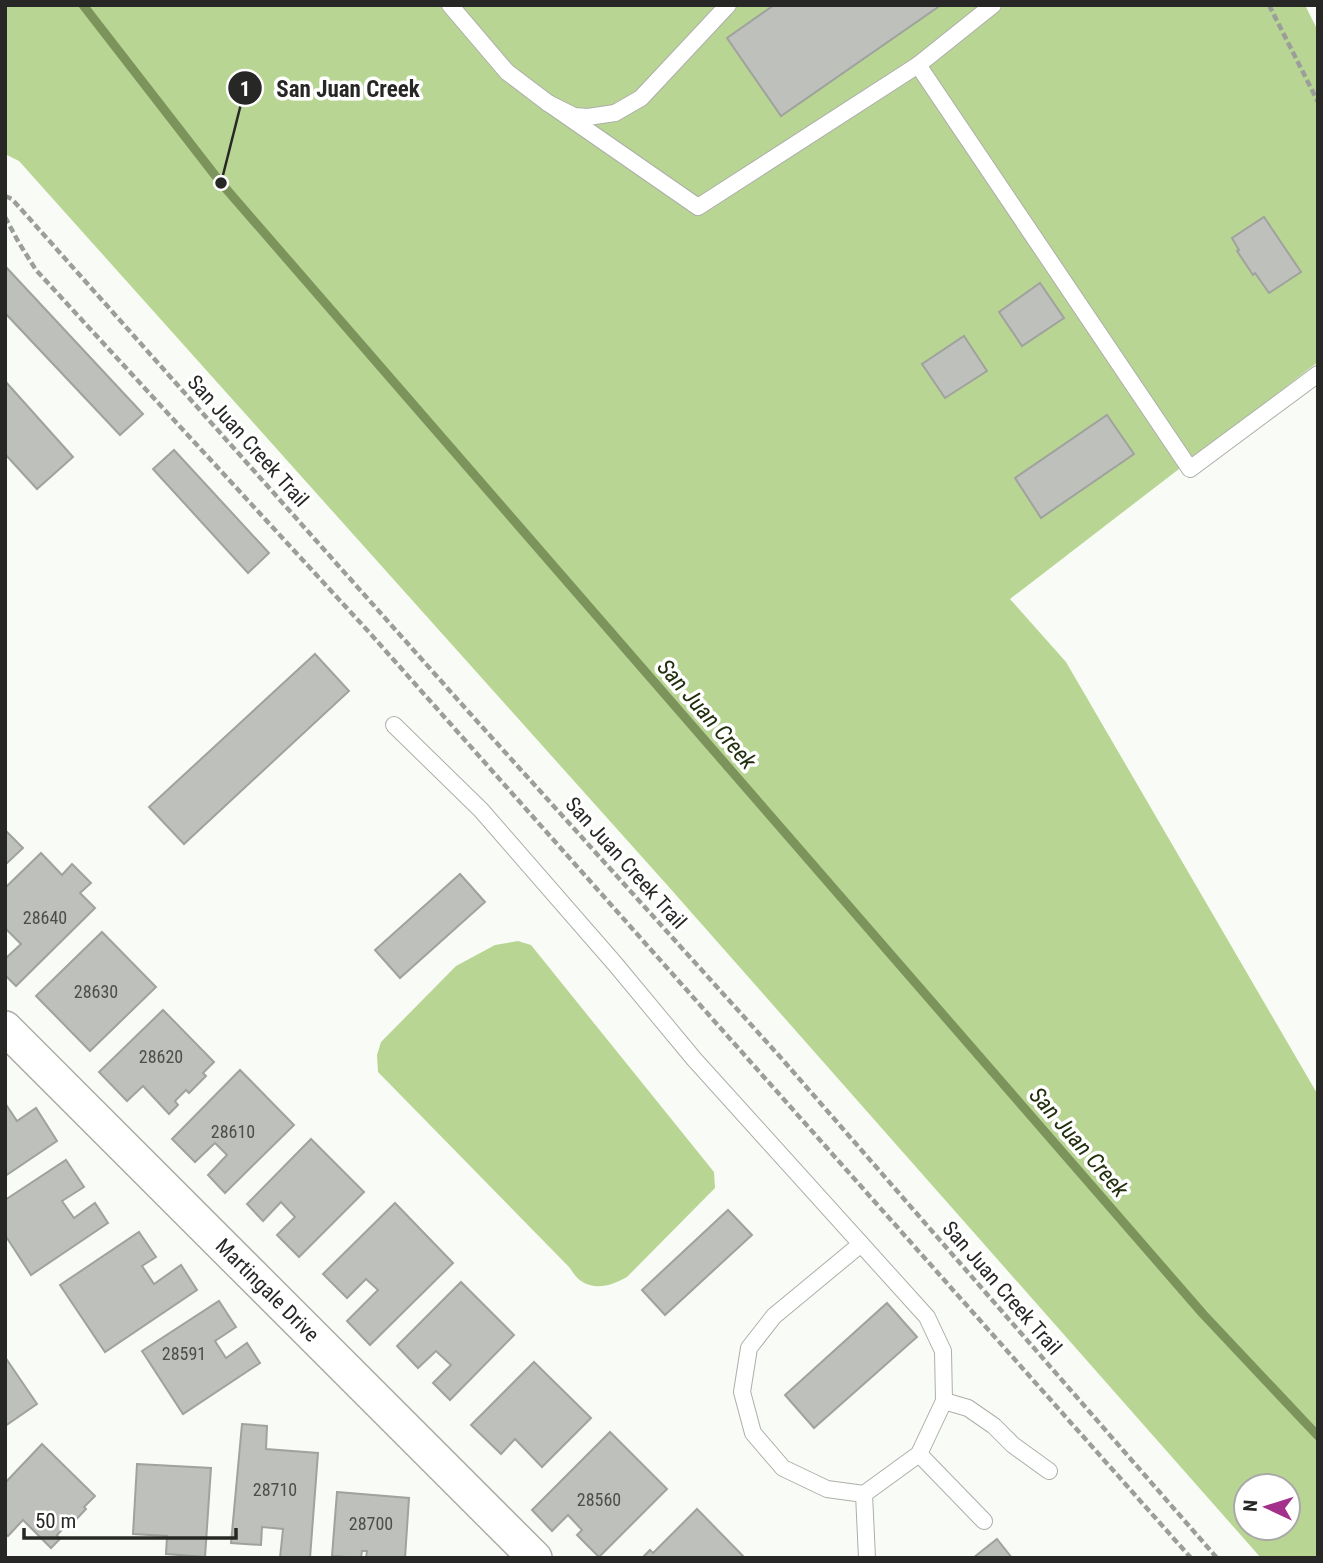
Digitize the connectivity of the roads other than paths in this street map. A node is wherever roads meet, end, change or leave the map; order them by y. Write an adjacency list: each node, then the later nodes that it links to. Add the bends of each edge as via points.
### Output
1 (450, 5): 5 (lane, via 507,72)
2 (728, 5): 5 (lane, via 641,99 615,113 588,117 574,116)
3 (992, 5): 4 (lane)
4 (918, 65): 5 (lane, via 698,207); 6 (lane, via 1191,470)
5 (548, 103)
6 (1318, 374)
7 (394, 725): 9 (lane, via 481,810 694,1059)
8 (5, 1028): 15 (street, Martingale Drive)
9 (861, 1244): 10 (lane, via 928,1317 943,1351); 13 (lane, via 774,1316 749,1348 742,1392 752,1433 783,1468 827,1489)
10 (944, 1401): 11 (lane); 12 (lane, via 968,1408)
11 (919, 1454): 13 (lane); 14 (lane)
12 (1049, 1471)
13 (864, 1494): 16 (lane)
14 (984, 1521)
15 (529, 1556)
16 (867, 1558)

